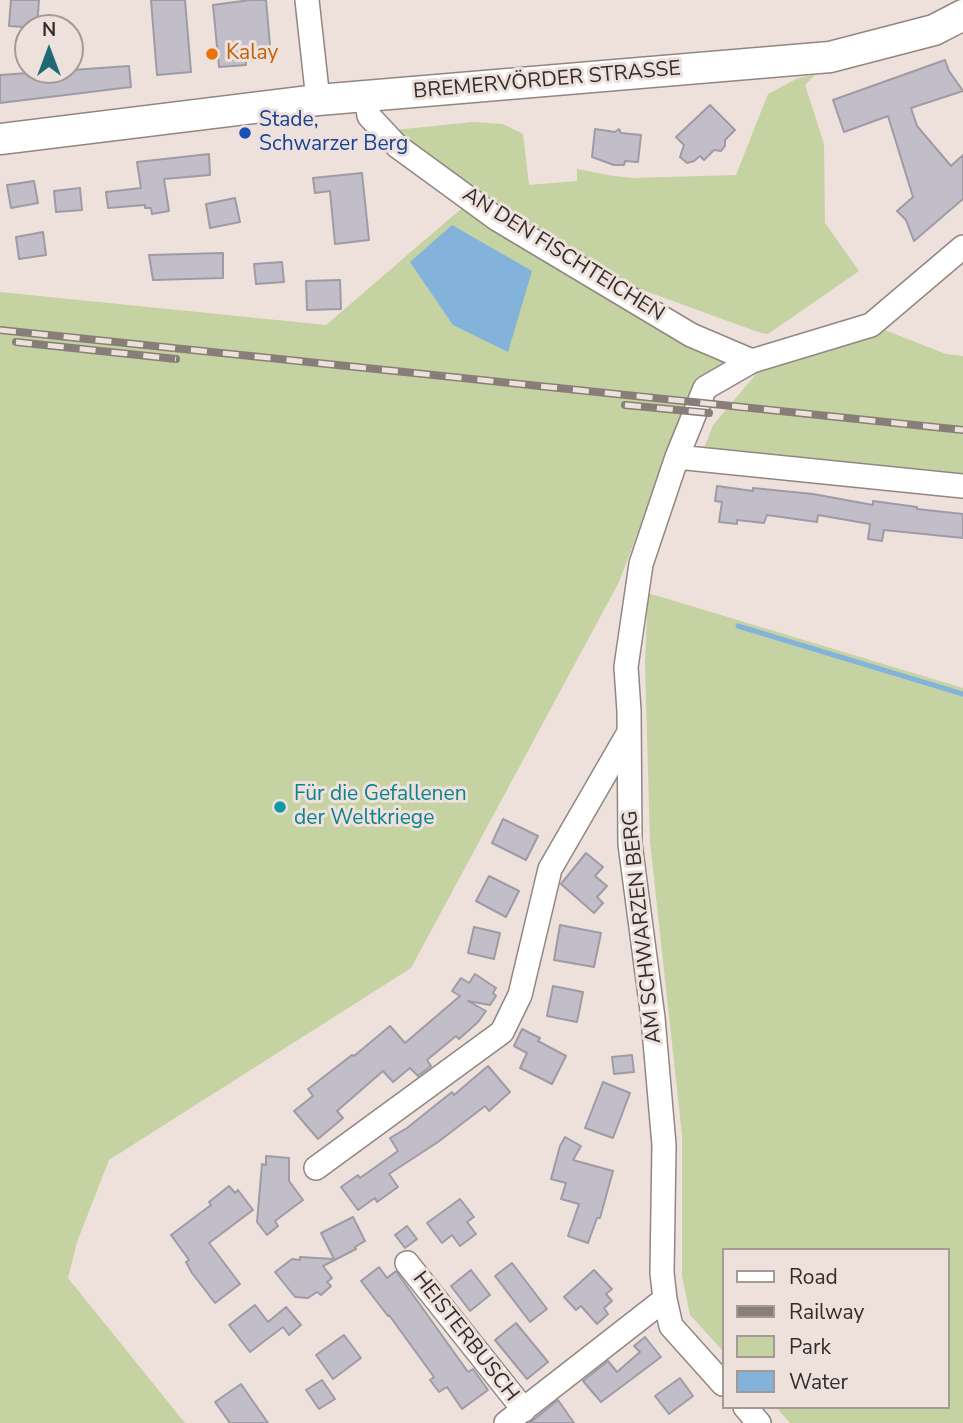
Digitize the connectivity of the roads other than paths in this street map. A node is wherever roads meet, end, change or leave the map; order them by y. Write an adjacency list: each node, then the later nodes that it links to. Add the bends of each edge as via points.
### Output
1 (307, 0): 3 (street)
2 (963, 15): 4 (main road, BREMERVÖRDER STRASSE, via 934,30 830,57)
3 (318, 100): 4 (main road, BREMERVÖRDER STRASSE); 5 (main road, BREMERVÖRDER STRASSE)
4 (368, 107): 7 (street, AN DEN FISCHTEICHEN, via 397,146 497,219 691,335)
5 (0, 139)
6 (963, 247): 7 (street, AM SCHWARZEN BERG, via 871,325)
7 (752, 361): 8 (street, AM SCHWARZEN BERG, via 705,388)
8 (677, 457): 9 (street); 10 (street, AM SCHWARZEN BERG, via 641,564 626,667)
9 (963, 486)
10 (629, 731): 11 (street, via 550,869 520,995 502,1032); 13 (street, AM SCHWARZEN BERG, via 630,844 664,1145)
11 (316, 1168)
12 (407, 1263): 16 (street, HEISTERBUSCH)
13 (665, 1299): 14 (street, AM SCHWARZEN BERG, via 671,1326); 16 (street, HEISTERBUSCH)
14 (722, 1383)
15 (747, 1409): 17 (street)
16 (515, 1417)
17 (759, 1423)

